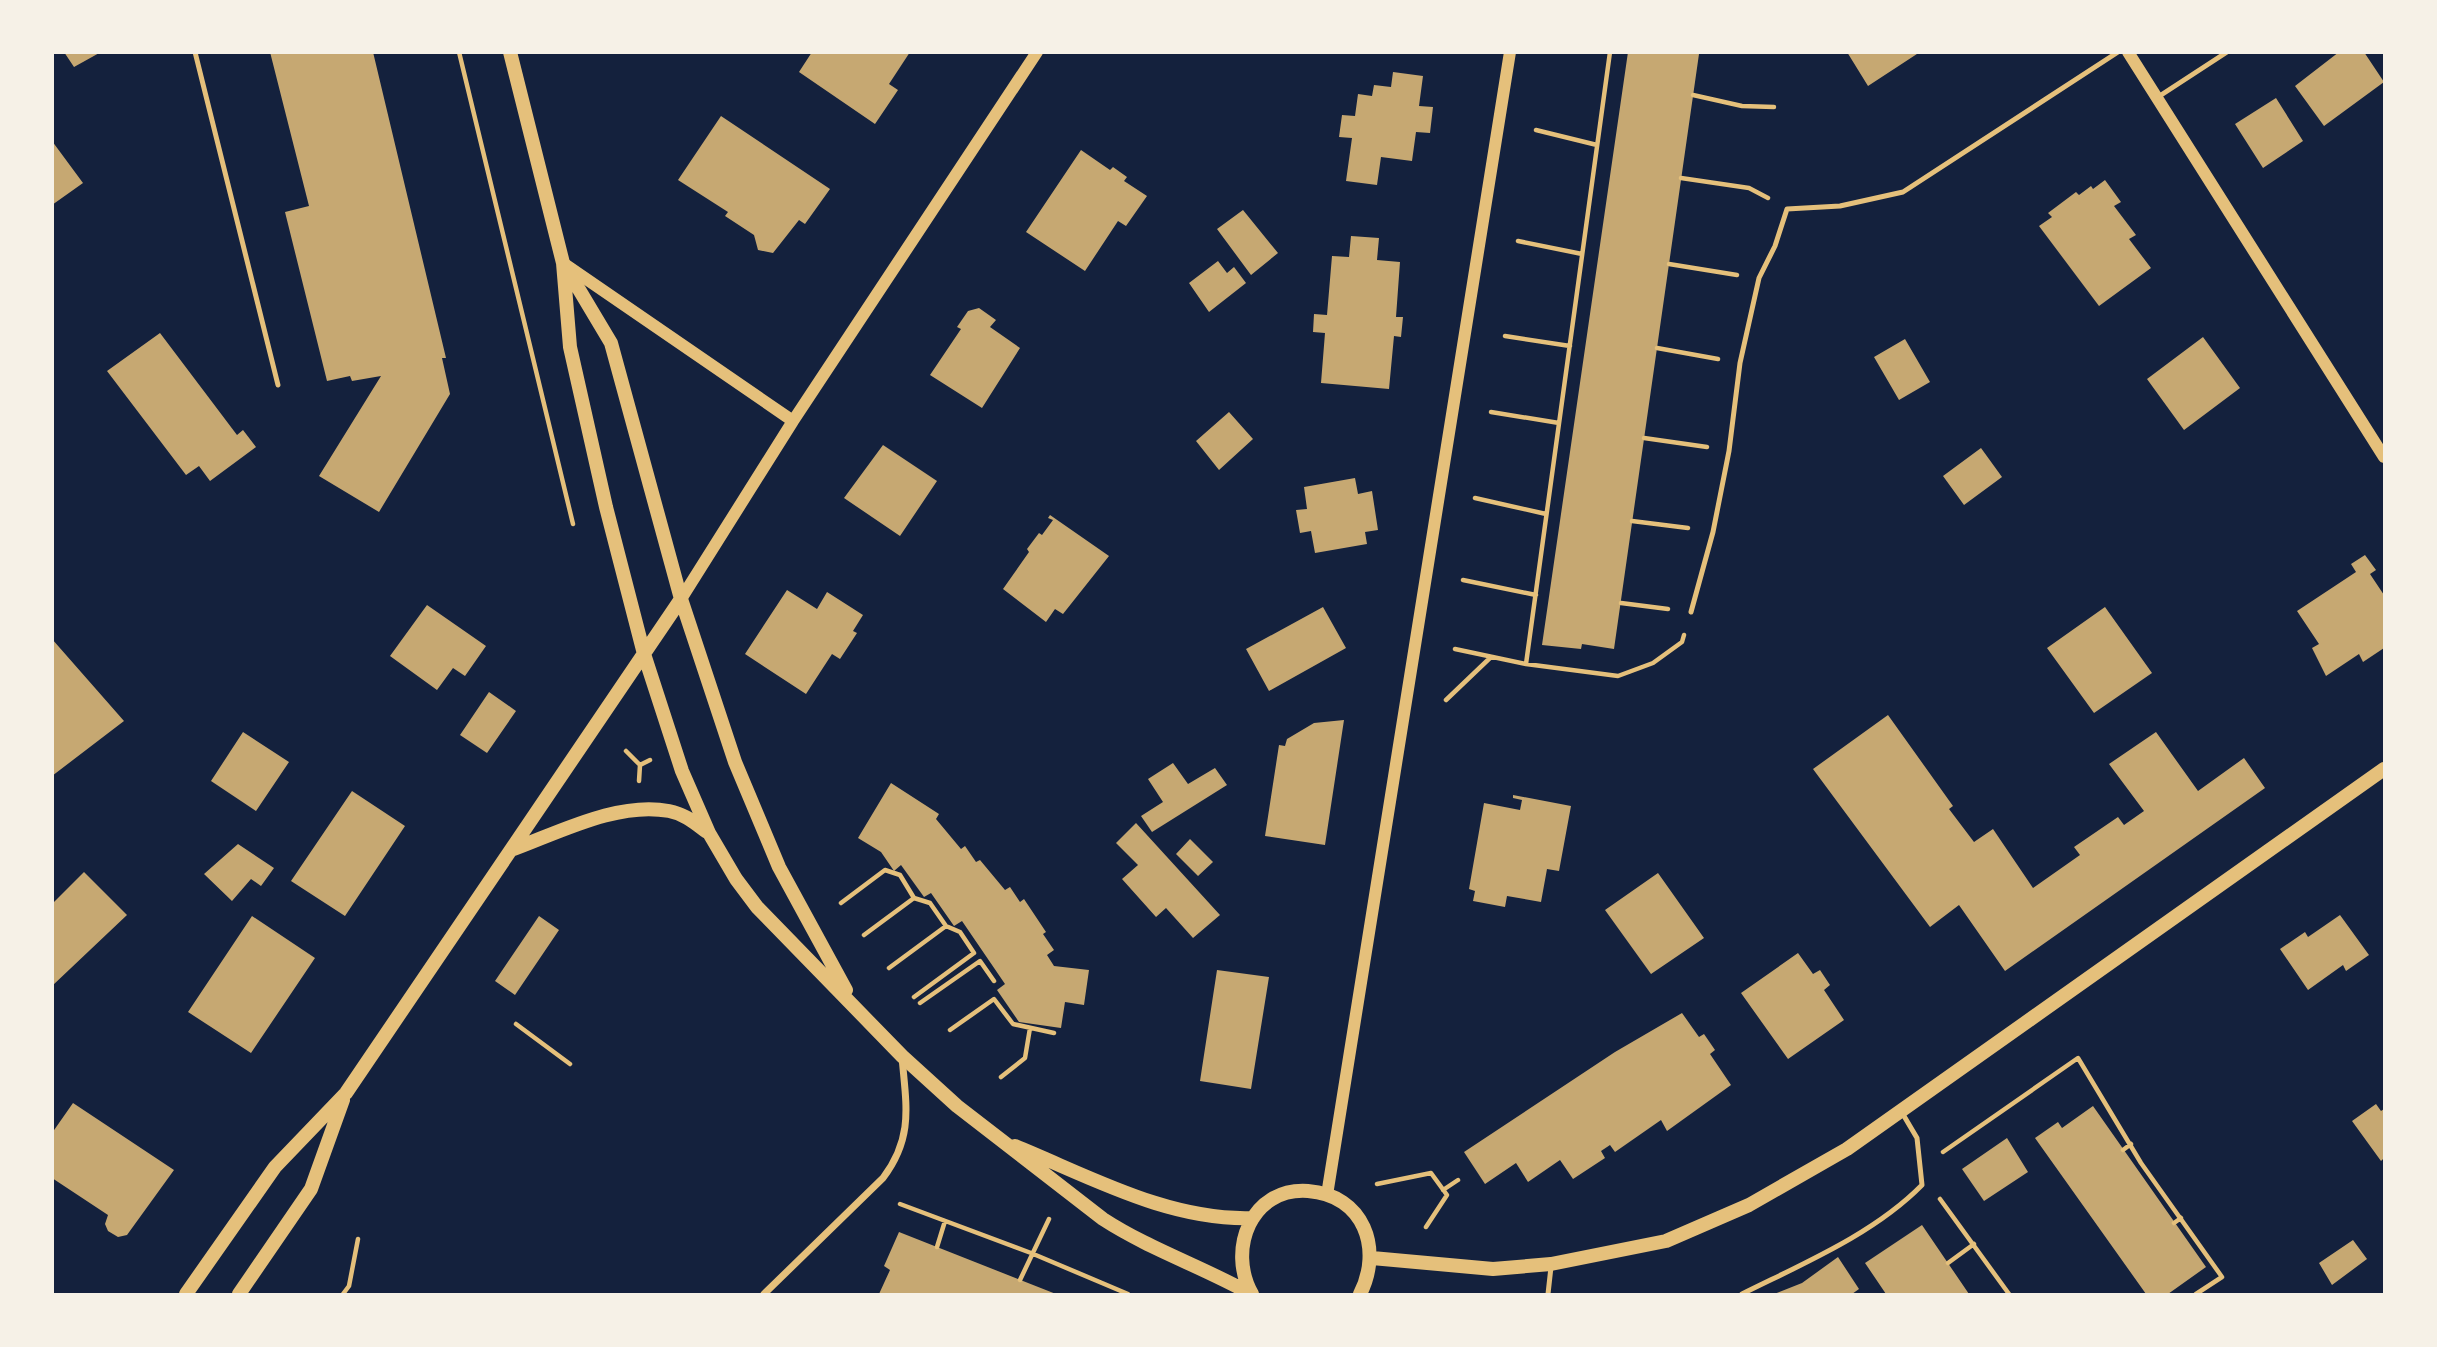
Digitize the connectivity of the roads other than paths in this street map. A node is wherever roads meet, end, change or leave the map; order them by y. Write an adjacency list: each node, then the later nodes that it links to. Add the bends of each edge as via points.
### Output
1 (195, 52): 10 (lane)
2 (510, 52): 9 (main road)
3 (1037, 52): 11 (street)
4 (1510, 52): 24 (street)
5 (2118, 52): 14 (lane, via 1903,192 1840,206 1787,209 1759,278 1740,363 1713,532)
6 (2127, 52): 8 (street)
7 (2227, 52): 8 (lane)
8 (2158, 97): 12 (street)
9 (563, 262): 11 (street); 13 (main road, via 611,344); 15 (main road, via 570,347)
10 (278, 385)
11 (793, 421): 13 (street)
12 (2385, 457)
13 (681, 599): 15 (main road); 19 (main road, via 752,806 832,969)
14 (1691, 612)
15 (644, 654): 17 (main road, via 682,771); 18 (main road)
16 (2385, 769): 22 (main road)
17 (709, 833): 18 (main road, via 688,817 638,810); 19 (main road, via 757,907)
18 (511, 850): 21 (main road)
19 (862, 1015): 20 (main road)
20 (902, 1056): 23 (main road); 30 (street, via 907,1121 897,1159)
21 (346, 1093): 28 (main road, via 275,1167); 29 (main road, via 311,1189)
22 (1901, 1111): 27 (main road, via 1847,1149 1737,1211 1666,1241); 34 (lane, via 1917,1138 1922,1185 1904,1203 1823,1253)
23 (998, 1139): 25 (main road, via 1184,1212 1221,1219); 31 (main road, via 1127,1235)
24 (1327, 1195): 25 (main road, via 1307,1191 1286,1194); 26 (main road, via 1359,1219 1369,1237)
25 (1253, 1218): 31 (main road, via 1241,1248 1240,1265)
26 (1372, 1258): 27 (main road, via 1493,1269); 32 (main road)
27 (1551, 1264): 33 (lane)
28 (186, 1294)
29 (239, 1294)
30 (764, 1294)
31 (1251, 1294)
32 (1360, 1294)
33 (1548, 1294)
34 (1741, 1294)

